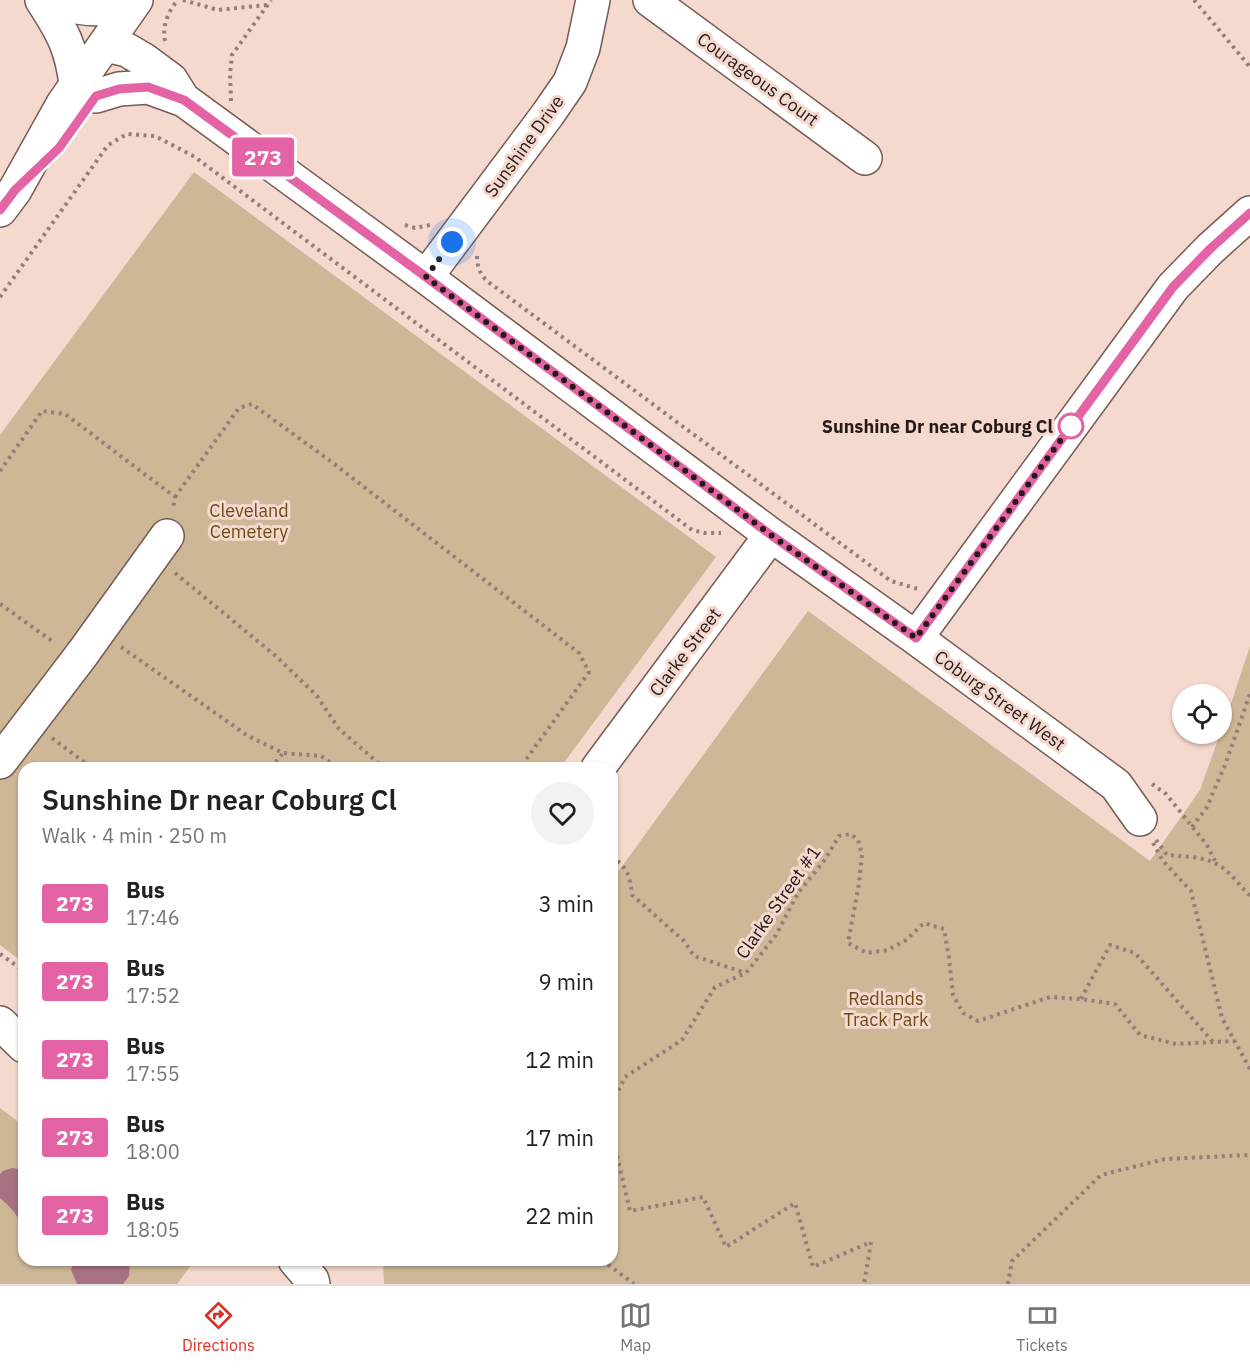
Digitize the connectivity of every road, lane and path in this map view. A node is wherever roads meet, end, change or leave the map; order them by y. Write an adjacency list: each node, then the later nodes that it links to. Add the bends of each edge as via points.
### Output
1 (42, 0): 12 (street, via 65,39)
2 (50, 0): 8 (street, via 90,9)
3 (183, 0): 9 (path, via 218,10)
4 (272, 0): 9 (path)
5 (593, 0): 19 (street, Sunshine Drive, via 583,48 570,82)
6 (650, 0): 15 (street, Courageous Court)
7 (1194, 0): 11 (path)
8 (144, 1): 10 (street)
9 (268, 5): 13 (path, via 232,55)
10 (116, 47): 12 (street); 14 (street, Coburg Street West, via 144,60 171,80)
11 (1250, 66)
12 (86, 91): 14 (street, Coburg Street West, via 148,87); 16 (street, via 63,104)
13 (231, 99)
14 (184, 100): 19 (street, Coburg Street West)
15 (866, 158)
16 (8, 200)
17 (1250, 213): 29 (street, via 1173,287)
18 (477, 258): 26 (path, via 484,279 500,292 891,581)
19 (426, 277): 24 (street, Coburg Street West)
20 (0, 297): 23 (path, via 108,146 127,134 155,136 195,157 692,530)
21 (0, 471): 22 (path, via 42,411 65,414)
22 (175, 497): 25 (path); 39 (path, via 239,408 252,404 329,460 579,652 589,672)
23 (729, 535)
24 (771, 535): 29 (street, Coburg Street West); 40 (street, Clarke Street)
25 (160, 546): 28 (street); 38 (path, via 317,696 339,729)
26 (926, 591)
27 (0, 604): 30 (path)
28 (98, 631): 30 (street); 33 (path, via 248,736)
29 (916, 638): 41 (street, Coburg Street West, via 1116,785)
30 (78, 659): 32 (street)
31 (1250, 694): 42 (path, via 1207,807)
32 (30, 722): 34 (street); 35 (path)
33 (282, 753): 36 (path); 37 (path, via 321,756)
34 (0, 762)
35 (84, 762)
36 (275, 762)
37 (330, 762)
38 (377, 762)
39 (524, 762)
40 (602, 762)
41 (1140, 819): 44 (path, via 1167,855 1217,864); 51 (path, via 1163,861 1191,891 1222,1018)
42 (1192, 827)
43 (618, 860): 47 (path, via 631,882 632,895 684,941 694,956)
44 (1250, 897)
45 (0, 954): 46 (path)
46 (18, 967)
47 (746, 973): 48 (path, Clarke Street #1, via 776,935 798,893 840,836 851,834 858,840 862,854 849,943 867,952 888,950 924,923 944,929 953,995 963,1013 978,1021 1050,997); 56 (path, Clarke Street #1, via 715,987 682,1040 625,1077)
48 (1081, 999): 53 (path, Clarke Street #1, via 1115,1004 1140,1035 1176,1044); 53 (path, via 1110,945 1135,953)
49 (0, 1023): 50 (street)
50 (18, 1040)
51 (1234, 1041): 53 (path, Clarke Street #1); 55 (path)
52 (0, 1042): 54 (street)
53 (1213, 1042)
54 (18, 1052)
55 (1250, 1069)
56 (618, 1092)
57 (1250, 1155): 64 (path, via 1165,1159 1101,1174 1012,1261)
58 (618, 1160): 63 (path, via 630,1211 703,1197 726,1247 795,1203 813,1267 871,1242)
59 (301, 1266): 61 (street)
60 (610, 1266): 62 (path)
61 (313, 1284)
62 (634, 1284)
63 (864, 1284)
64 (1008, 1284)

